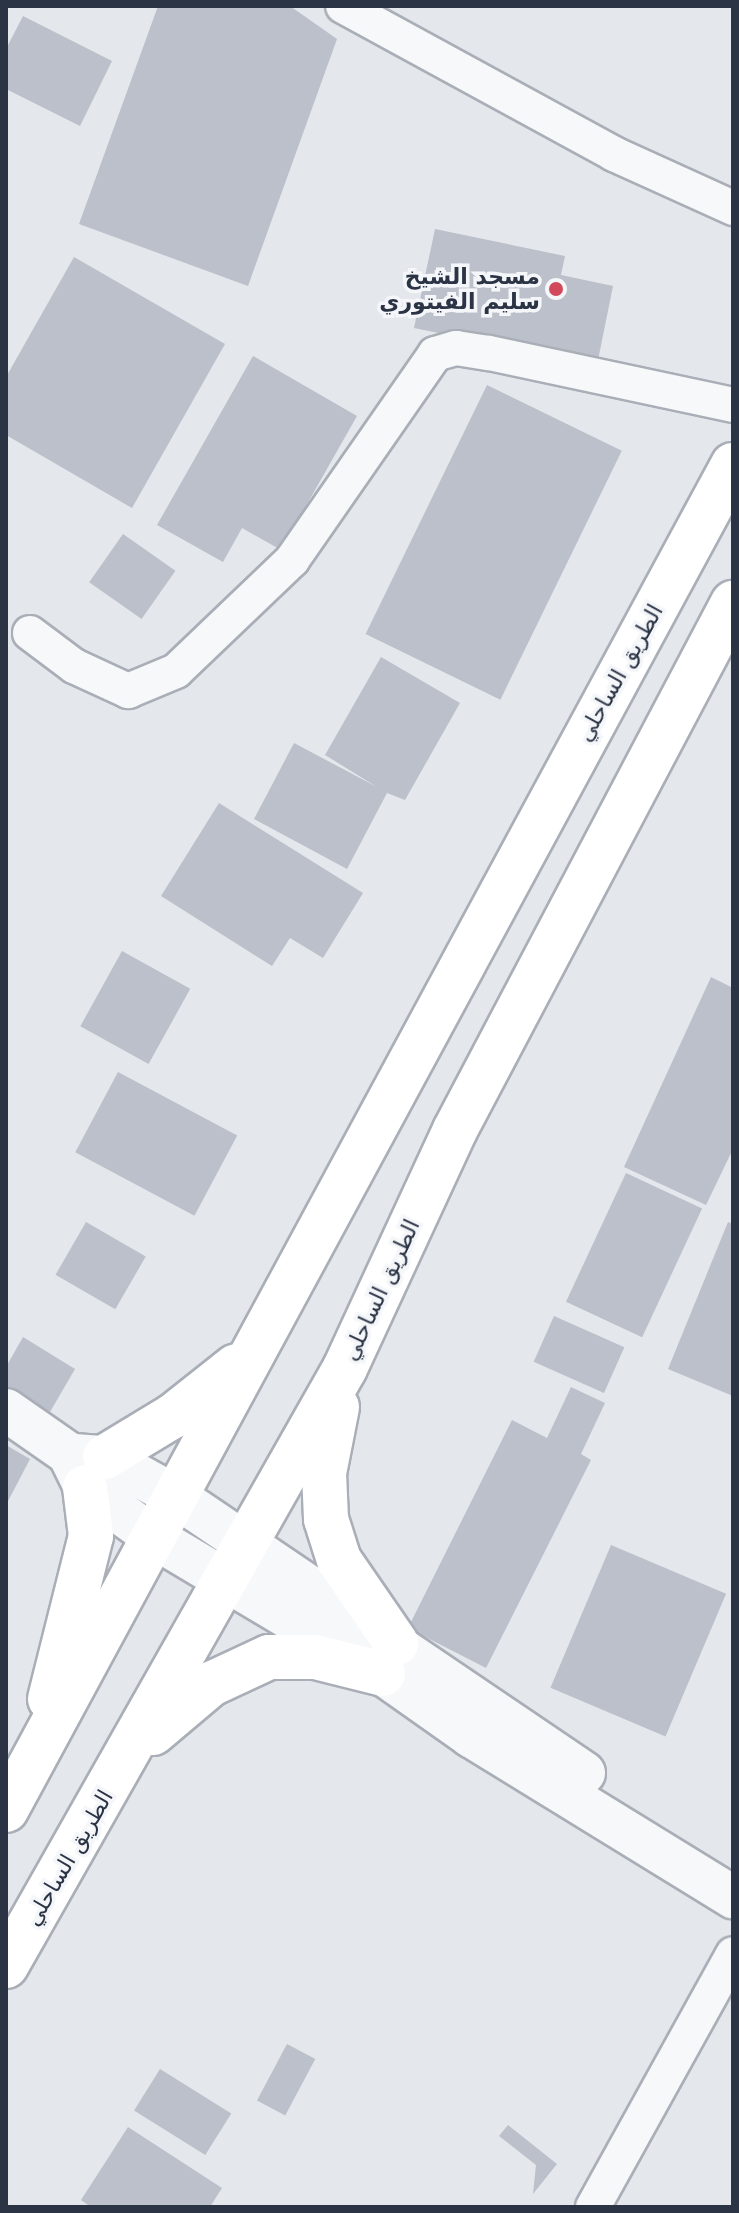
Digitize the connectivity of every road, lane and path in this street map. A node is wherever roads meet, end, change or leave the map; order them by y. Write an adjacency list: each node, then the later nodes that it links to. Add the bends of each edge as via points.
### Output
1 (343, 6): 2 (street, via 614,154)
2 (733, 208)
3 (733, 405): 6 (street, via 489,353 456,348 435,354 292,560 176,671 128,691 74,666)
4 (733, 465): 7 (highway, الطريق الساحلي)
5 (733, 603): 8 (highway, الطريق الساحلي, via 455,1130)
6 (30, 633)
7 (250, 1354): 10 (highway, via 173,1416); 11 (highway, الطريق الساحلي)
8 (345, 1368): 13 (highway, الطريق الساحلي); 14 (highway, via 324,1473 326,1519 339,1560)
9 (6, 1410): 10 (street)
10 (86, 1466): 11 (street); 12 (street); 15 (highway, via 91,1536 56,1658)
11 (175, 1496): 12 (highway, الطريق الساحلي); 13 (street)
12 (155, 1538): 13 (street); 15 (highway, الطريق الساحلي)
13 (235, 1562): 14 (street); 16 (highway, الطريق الساحلي)
14 (389, 1658): 16 (highway, via 269,1657 211,1684); 18 (street); 19 (street, via 471,1736)
15 (44, 1739): 17 (highway, الطريق الساحلي)
16 (130, 1753): 21 (highway, الطريق الساحلي)
17 (6, 1810)
18 (733, 1872)
19 (733, 1897)
20 (733, 1954): 22 (street)
21 (6, 1966)
22 (593, 2207)

